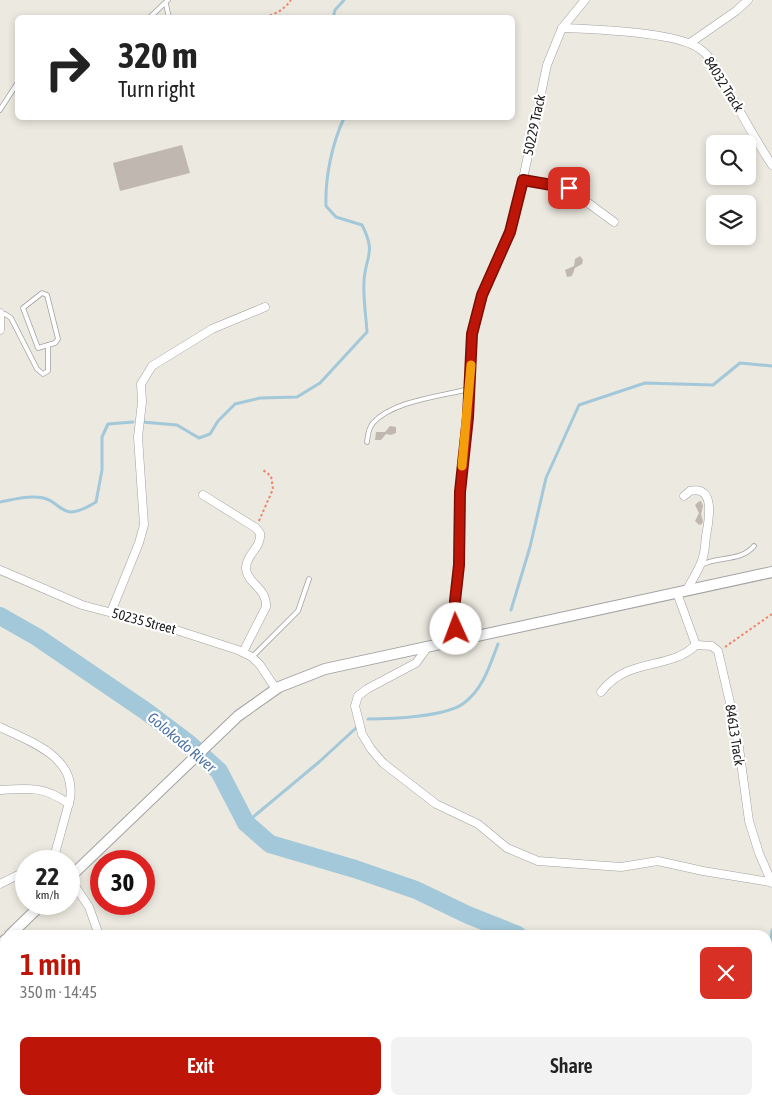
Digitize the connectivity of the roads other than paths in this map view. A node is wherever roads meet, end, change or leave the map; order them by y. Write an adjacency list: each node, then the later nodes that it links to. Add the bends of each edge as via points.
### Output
1 (585, 0): 6 (street, 50229 Track)
2 (748, 0): 7 (street)
3 (167, 2): 4 (lane); 5 (lane)
4 (152, 15)
5 (169, 15)
6 (562, 28): 7 (street, 84032 Track, via 644,34); 11 (street, 50229 Track, via 547,65)
7 (690, 43): 10 (street, 84032 Track, via 702,49 709,58)
8 (15, 87): 9 (lane)
9 (0, 110)
10 (772, 165)
11 (523, 180): 12 (street, via 569,188); 17 (street, 50229 Track, via 510,232 476,314)
12 (614, 222)
13 (265, 307): 27 (street, via 212,329 152,366 141,384 138,437 144,525)
14 (0, 314): 15 (street); 16 (lane, via 11,318 37,370 43,374 49,367)
15 (0, 330)
16 (48, 345): 16 (lane, via 58,339 47,295 42,293 24,306 23,311 37,348)
17 (469, 389): 18 (lane, via 394,408 372,424); 28 (street, 50229 Track, via 455,601 456,629)
18 (367, 442)
19 (203, 495): 31 (street, via 256,528 261,538 246,569 248,576 264,593 266,607)
20 (684, 496): 22 (street, via 690,490 700,490 709,502 704,556)
21 (754, 546): 22 (lane, via 744,556 716,559)
22 (700, 566): 26 (street)
23 (0, 570): 27 (street, 50235 Street, via 63,598)
24 (772, 572): 26 (street)
25 (309, 579): 32 (lane, via 298,611)
26 (682, 592): 28 (street); 29 (street)
27 (111, 612): 31 (street, 50235 Street)
28 (461, 640): 30 (street)
29 (696, 645): 34 (street, via 679,657 618,675); 41 (street, 84613 Track, via 712,646 718,651 737,733 749,821)
30 (427, 648): 33 (street, via 325,669); 41 (street, via 416,663 358,696 355,706 362,734 371,749 383,763 436,804 478,824 507,848 538,861 621,867 658,861)
31 (243, 652): 32 (street, 50235 Street)
32 (252, 657): 33 (street, 50235 Street)
33 (276, 689): 39 (street, via 219,733)
34 (601, 692)
35 (0, 728): 37 (street, via 37,745 62,763 72,788)
36 (0, 790): 37 (street, via 48,791)
37 (69, 804): 38 (street)
38 (55, 850)
39 (80, 866)
40 (15, 876): 42 (street)
41 (771, 882)
42 (0, 884)
43 (80, 893): 46 (street, via 89,906)
44 (31, 915): 45 (street)
45 (15, 930)
46 (97, 930)

